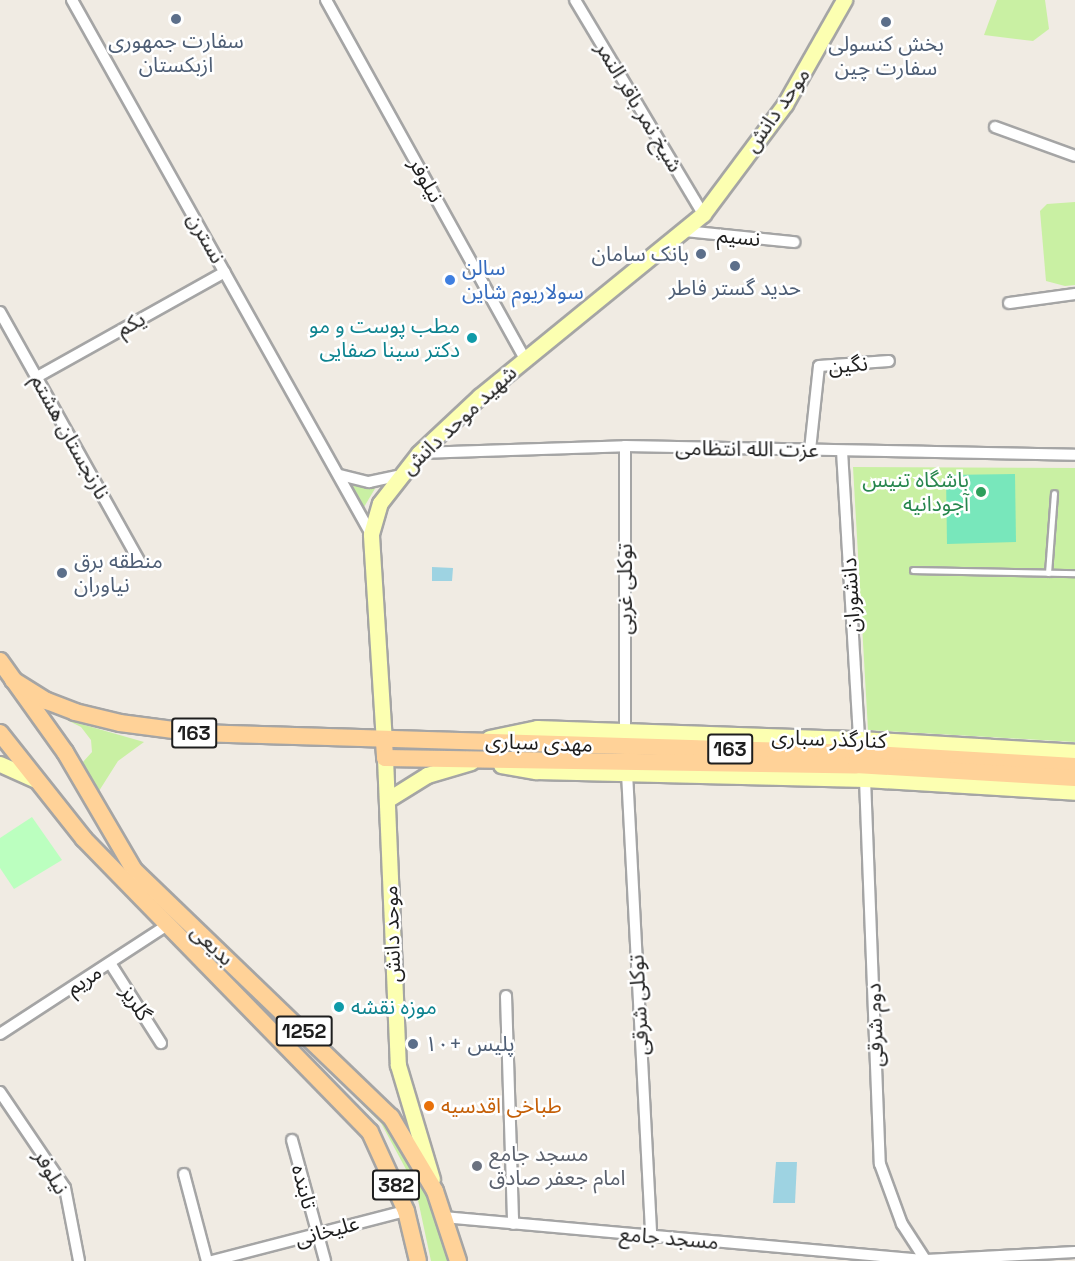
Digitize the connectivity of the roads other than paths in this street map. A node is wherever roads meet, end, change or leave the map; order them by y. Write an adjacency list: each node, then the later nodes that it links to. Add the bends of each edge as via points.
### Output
1 (72, 0): 10 (street, نسترن)
2 (326, 0): 14 (street, نیلوفر)
3 (575, 0): 7 (street, شیخ نمر باقر النمر)
4 (844, 0): 7 (main road, موحد دانش / 382, via 784,104)
5 (995, 128): 6 (street)
6 (1075, 156)
7 (703, 214): 8 (main road, شهید موحد دانش / 382)
8 (685, 231): 9 (street, نسیم); 14 (main road, شهید موحد دانش / 382)
9 (794, 242)
10 (225, 272): 16 (street, یکم); 22 (street, نسترن)
11 (1075, 294): 12 (street)
12 (1009, 303)
13 (0, 312): 16 (street, نارنجستان هشتم)
14 (525, 359): 20 (main road, شهید موحد دانش / 382)
15 (889, 362): 18 (street, نگین, via 819,366)
16 (36, 376): 26 (street, نارنجستان هشتم)
17 (626, 446): 18 (street, عزت الله انتظامی); 20 (street, عزت الله انتظامی); 32 (street, توکلی غربی)
18 (810, 450): 19 (street, عزت الله انتظامی)
19 (842, 451): 21 (street, عزت الله انتظامی); 34 (street, دانشوران)
20 (419, 453): 23 (main road, شهید موحد دانش / 382)
21 (1075, 455)
22 (340, 475): 23 (street, via 369,482); 25 (street, نسترن)
23 (397, 476): 25 (main road, شهید موحد دانش / 382, via 380,503)
24 (1054, 494): 28 (lane)
25 (371, 534): 36 (main road, شهید موحد دانش / 382)
26 (140, 562)
27 (913, 570): 28 (lane)
28 (1048, 573): 29 (lane)
29 (1075, 573)
30 (0, 661): 31 (main road, بدیعی)
31 (14, 680): 36 (main road, مهدی سباری / 163, via 47,701 120,723 196,734); 56 (main road, بدیعی / 1252, via 65,752 134,870 379,1103)
32 (625, 731): 34 (main road, کنارگذر سباری); 35 (main road, کنارگذر سباری, via 537,728)
33 (0, 733): 44 (main road, بدیعی)
34 (859, 739): 37 (main road, کنارگذر سباری)
35 (475, 741): 36 (main road, مهدی سباری / 163); 40 (main road, مهدی سباری / 163, via 858,753)
36 (385, 750): 38 (main road, مهدی سباری / 163); 46 (main road, موحد دانش / 382)
37 (1075, 752)
38 (475, 761): 41 (main road, کنارگذر سباری, via 536,771); 42 (main road, مهدی سباری / 163, via 856,765); 46 (main road, via 427,775)
39 (0, 764): 44 (main road)
40 (1075, 766)
41 (627, 773): 43 (main road, کنارگذر سباری); 61 (street, توکلی شرقی)
42 (1075, 778)
43 (865, 779): 45 (main road, کنارگذر سباری); 63 (street, دوم شرقی, via 880,1164 902,1224)
44 (36, 780): 47 (main road, بدیعی / 1252, via 84,839)
45 (1075, 792)
46 (387, 800): 56 (main road, موحد دانش / 382, via 398,1065)
47 (167, 925): 48 (street, مریم); 53 (main road, بدیعی / 1252)
48 (110, 963): 50 (street, مریم); 51 (street, گلریز)
49 (506, 996): 59 (street)
50 (0, 1034)
51 (161, 1043)
52 (0, 1092): 64 (street, نیلوفر, via 65,1188)
53 (356, 1117): 57 (main road, 382, via 381,1152)
54 (292, 1140): 60 (street, تابنده)
55 (184, 1174): 65 (street)
56 (435, 1191): 58 (main road, موحد دانش / 382)
57 (406, 1211): 60 (street, علیخانی); 68 (main road, 382)
58 (443, 1217): 59 (street, مسجد جامع); 69 (main road, موحد دانش / 382)
59 (513, 1224): 61 (street, مسجد جامع)
60 (317, 1234): 66 (street, علیخانی); 67 (street, تابنده)
61 (651, 1237): 63 (street, مسجد جامع)
62 (1075, 1252): 63 (street, مسجد جامع)
63 (926, 1260)
64 (79, 1261)
65 (207, 1261)
66 (212, 1261)
67 (325, 1261)
68 (418, 1261)
69 (458, 1261)

